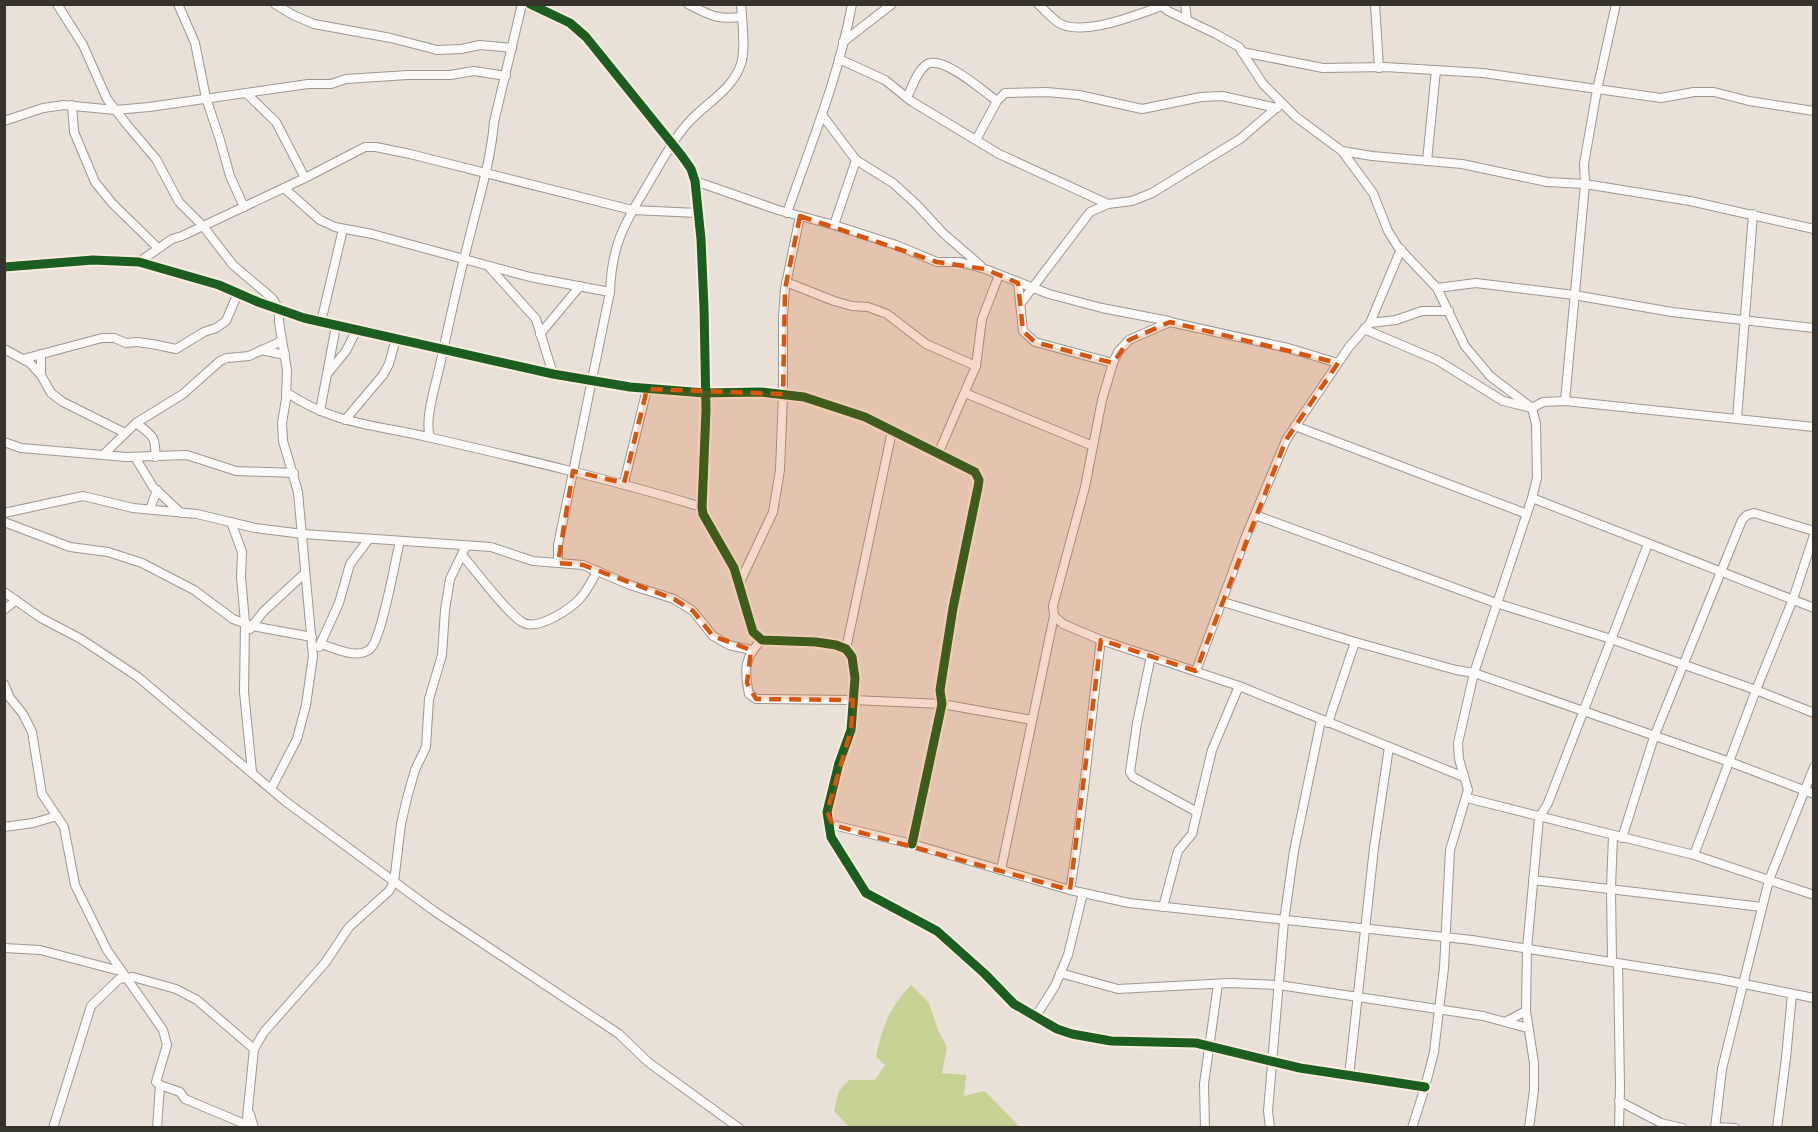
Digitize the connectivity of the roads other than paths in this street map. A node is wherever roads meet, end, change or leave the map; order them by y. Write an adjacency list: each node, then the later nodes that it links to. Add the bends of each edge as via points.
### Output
1 (57, 4): 31 (street, via 73,26)
2 (178, 4): 27 (street, via 195,43)
3 (275, 4): 18 (street, via 314,24 437,50 480,45)
4 (522, 4): 18 (street)
5 (530, 4): 36 (street, via 570,23 586,37)
6 (688, 4): 15 (street, via 713,17)
7 (741, 4): 15 (street)
8 (852, 4): 17 (street)
9 (892, 4): 17 (street)
10 (1038, 4): 14 (street, via 1058,22 1075,28 1127,18)
11 (1185, 4): 16 (street)
12 (1375, 4): 21 (street)
13 (1617, 4): 24 (street)
14 (1161, 5): 16 (street)
15 (742, 17): 36 (street, via 742,62 735,75)
16 (1187, 19): 19 (street)
17 (843, 42): 20 (street)
18 (512, 48): 23 (street)
19 (1242, 52): 21 (street, via 1323,68); 30 (street)
20 (838, 59): 26 (street, via 885,80); 33 (street)
21 (1378, 68): 22 (street)
22 (1436, 70): 24 (street); 39 (street)
23 (506, 76): 25 (street, via 474,71 346,79); 40 (street)
24 (1597, 90): 32 (street, via 1660,98 1714,92); 43 (street, via 1584,164)
25 (246, 93): 27 (street); 41 (street, via 276,122)
26 (907, 97): 28 (street, via 924,66 937,63 946,65); 35 (street)
27 (206, 98): 31 (street); 46 (street, via 230,176)
28 (997, 101): 30 (street, via 1005,93 1047,92 1142,109 1222,96); 35 (street)
29 (72, 105): 31 (street); 34 (street, via 43,108); 56 (street, via 74,132 95,182)
30 (1280, 106): 37 (street); 45 (street, via 1240,139 1152,193)
31 (115, 110): 53 (street, via 156,159 179,202)
32 (1814, 111)
33 (822, 115): 38 (street); 49 (street)
34 (4, 121)
35 (976, 140): 45 (street)
36 (673, 144): 42 (street); 47 (street)
37 (1342, 151): 39 (street); 57 (street, via 1373,193 1388,231)
38 (856, 160): 52 (street); 62 (street, via 893,183)
39 (1427, 161): 43 (street, via 1462,164 1547,182)
40 (485, 174): 41 (street, via 410,154 365,147); 47 (street); 58 (street)
41 (305, 178): 44 (street)
42 (695, 181): 48 (street); 49 (street)
43 (1585, 184): 50 (street); 71 (street)
44 (284, 188): 46 (street); 54 (street, via 320,220)
45 (1108, 204): 67 (street, via 1090,212)
46 (244, 207): 53 (street)
47 (632, 210): 48 (street); 69 (street, via 617,240)
48 (698, 213): 100 (street)
49 (787, 213): 51 (street)
50 (1753, 214): 55 (street); 75 (street)
51 (800, 216): 52 (street); 64 (street)
52 (834, 225): 62 (street, via 937,262 960,262)
53 (203, 226): 56 (street); 73 (street, via 233,265 272,298)
54 (343, 229): 58 (street); 76 (street)
55 (1814, 229)
56 (158, 248): 59 (street)
57 (1401, 249): 68 (street); 79 (street)
58 (464, 258): 61 (street); 85 (street)
59 (138, 262): 60 (street, via 93,260); 70 (street)
60 (4, 267)
61 (490, 268): 66 (street); 82 (street, via 534,317)
62 (985, 269): 63 (street)
63 (999, 275): 65 (street); 93 (street, via 982,319)
64 (786, 282): 93 (street, via 834,301 887,314 926,344); 102 (street)
65 (1018, 283): 67 (street); 72 (street)
66 (580, 286): 69 (street); 82 (street)
67 (1031, 288): 72 (street); 77 (street)
68 (1437, 288): 71 (street, via 1476,283); 74 (street)
69 (610, 292): 97 (street)
70 (238, 293): 73 (street); 88 (street, via 226,321 176,349 102,338)
71 (1574, 296): 75 (street); 103 (street)
72 (1021, 303): 91 (street, via 1023,331 1035,342)
73 (279, 309): 76 (street); 84 (street)
74 (1449, 311): 79 (street, via 1422,311); 104 (street, via 1465,346 1490,376)
75 (1746, 320): 80 (street); 106 (street)
76 (321, 322): 78 (street)
77 (1170, 322): 91 (street, via 1129,340); 92 (street)
78 (336, 326): 81 (street); 94 (street)
79 (1367, 326): 92 (street); 104 (street, via 1437,360 1503,401)
80 (1814, 328)
81 (356, 331): 83 (street); 94 (street)
82 (540, 334): 95 (street)
83 (396, 338): 85 (street); 107 (street, via 383,375)
84 (282, 341): 87 (street); 89 (street)
85 (444, 348): 95 (street); 113 (street, via 430,413)
86 (4, 349): 90 (street)
87 (261, 350): 89 (street); 108 (street, via 220,361 183,394)
88 (41, 354): 90 (street); 96 (street)
89 (285, 355): 99 (street)
90 (23, 359): 96 (street)
91 (1113, 363): 115 (street)
92 (1338, 363): 109 (street)
93 (976, 366): 101 (street)
94 (328, 373): 105 (street)
95 (553, 374): 97 (street)
96 (41, 375): 112 (street, via 51,393 63,402)
97 (592, 381): 98 (street); 120 (street)
98 (647, 389): 100 (street); 122 (street)
99 (286, 392): 105 (street); 121 (street, via 283,441)
100 (705, 393): 102 (street); 125 (street)
101 (965, 393): 115 (street); 116 (street)
102 (783, 394): 111 (street, via 804,396 865,417); 144 (street, via 780,470 772,512)
103 (1565, 401): 104 (street, via 1543,402); 106 (street)
104 (1532, 408): 124 (street, via 1537,478)
105 (320, 411): 107 (street)
106 (1737, 419): 110 (street)
107 (345, 420): 113 (street)
108 (136, 423): 112 (street); 119 (street, via 152,435)
109 (1295, 426): 129 (street); 130 (street)
110 (1814, 427)
111 (892, 431): 116 (street); 160 (street)
112 (125, 433): 117 (street)
113 (430, 437): 120 (street)
114 (4, 442): 117 (street, via 21,448)
115 (1093, 446): 152 (street)
116 (938, 454): 171 (street, via 975,472 979,480 951,620 940,690)
117 (103, 455): 118 (street)
118 (135, 457): 119 (street); 123 (street)
119 (155, 457): 121 (street, via 187,455 236,471)
120 (573, 471): 122 (street); 140 (street)
121 (294, 473): 134 (street)
122 (624, 483): 125 (street)
123 (157, 490): 126 (street); 128 (street)
124 (1532, 498): 129 (street); 137 (street)
125 (702, 507): 144 (street)
126 (150, 509): 127 (street, via 83,495); 128 (street)
127 (4, 513)
128 (181, 513): 132 (street)
129 (1527, 514): 149 (street)
130 (1255, 515): 148 (street); 149 (street)
131 (4, 522): 153 (street, via 70,547 108,552 142,563 175,579 233,619)
132 (231, 522): 134 (street); 153 (street, via 242,552)
133 (1814, 533): 142 (street, via 1754,513 1746,515); 147 (street)
134 (303, 534): 135 (street); 143 (street)
135 (369, 539): 136 (street); 159 (street, via 350,564)
136 (400, 541): 138 (street); 159 (street, via 376,639 370,649 359,654)
137 (1648, 544): 142 (street); 155 (street)
138 (466, 546): 139 (street); 140 (street, via 491,548 533,561)
139 (462, 555): 141 (street, via 508,609 523,623 534,625 573,604); 197 (street, via 450,579 442,655 429,699 426,747 407,798)
140 (558, 562): 141 (street)
141 (597, 571): 161 (street, via 674,599 693,611 713,636)
142 (1720, 572): 147 (street); 164 (street)
143 (305, 573): 153 (street); 154 (street)
144 (739, 584): 156 (street, via 753,632)
145 (4, 592): 146 (street)
146 (15, 600): 151 (street); 180 (street, via 138,676)
147 (1793, 600): 150 (street); 169 (street)
148 (1223, 602): 158 (street); 165 (street)
149 (1496, 603): 155 (street); 166 (street)
150 (1814, 608)
151 (4, 610)
152 (1054, 615): 157 (street, via 1063,624); 174 (street)
153 (248, 624): 154 (street); 180 (street, via 244,638 244,692)
154 (312, 637): 162 (street)
155 (1611, 639): 164 (street); 172 (street)
156 (762, 640): 160 (street, via 816,642); 161 (street)
157 (1101, 640): 163 (street); 199 (street)
158 (1355, 642): 166 (street); 175 (street)
159 (321, 644): 162 (street)
160 (846, 649): 170 (street, via 852,657 855,678)
161 (751, 650): 170 (street, via 747,683 749,694 756,699)
162 (313, 656): 182 (street, via 297,740)
163 (1151, 656): 165 (street); 186 (street, via 1130,772)
164 (1683, 665): 169 (street); 176 (street)
165 (1196, 671): 168 (street)
166 (1474, 673): 172 (street); 181 (street, via 1458,743)
167 (4, 684): 187 (street, via 32,732 42,794)
168 (1239, 686): 175 (street); 186 (street, via 1212,750)
169 (1756, 690): 173 (street); 178 (street)
170 (853, 700): 171 (street); 189 (street, via 851,730)
171 (942, 704): 174 (street); 192 (street)
172 (1584, 711): 176 (street); 188 (street)
173 (1814, 713)
174 (1032, 720): 194 (street)
175 (1324, 722): 177 (street); 204 (street, via 1294,851)
176 (1654, 737): 178 (street); 191 (street)
177 (1389, 747): 181 (street); 205 (street)
178 (1730, 762): 183 (street); 193 (street)
179 (1814, 767): 183 (street)
180 (252, 772): 182 (street)
181 (1464, 777): 185 (street)
182 (271, 789): 197 (street)
183 (1805, 791): 184 (street); 196 (street)
184 (1814, 794)
185 (1467, 798): 188 (street); 206 (street, via 1450,850)
186 (1197, 812): 202 (street, via 1192,834 1178,852)
187 (57, 816): 190 (street); 211 (street, via 64,827 75,885)
188 (1539, 818): 191 (street); 195 (street)
189 (827, 819): 192 (street, via 833,825); 220 (street, via 831,837 866,893 937,932 1014,1004)
190 (4, 827)
191 (1618, 837): 193 (street); 198 (street)
192 (912, 844): 194 (street)
193 (1694, 855): 196 (street)
194 (1002, 870): 199 (street)
195 (1533, 879): 198 (street); 208 (street)
196 (1769, 880): 201 (street); 203 (street)
197 (394, 882): 224 (street, via 349,927 325,963 264,1032); 234 (street, via 619,1034 648,1062)
198 (1611, 888): 203 (street); 209 (street)
199 (1071, 890): 200 (street)
200 (1083, 892): 202 (street); 210 (street)
201 (1814, 895)
202 (1162, 907): 204 (street)
203 (1762, 907): 213 (street)
204 (1284, 921): 205 (street); 214 (street)
205 (1365, 929): 206 (street); 216 (street)
206 (1446, 938): 208 (street); 218 (street)
207 (4, 948): 211 (street, via 40,950)
208 (1527, 949): 209 (street); 219 (street)
209 (1615, 963): 213 (street); 229 (street)
210 (1060, 973): 212 (street, via 1118,989); 220 (street)
211 (123, 974): 224 (street, via 176,989 197,1000); 227 (street, via 163,1030 167,1045 156,1082); 232 (street, via 91,1006)
212 (1218, 984): 214 (street); 223 (street)
213 (1743, 984): 215 (street); 231 (street, via 1722,1069)
214 (1279, 985): 216 (street); 225 (street)
215 (1792, 994): 217 (street); 242 (street)
216 (1359, 998): 218 (street); 226 (street)
217 (1814, 998)
218 (1440, 1010): 221 (street); 228 (street)
219 (1526, 1011): 221 (street); 222 (street)
220 (1036, 1016): 223 (street, via 1072,1034 1111,1041 1175,1041)
221 (1507, 1022): 222 (street)
222 (1527, 1028): 238 (street, via 1534,1063)
223 (1208, 1047): 225 (street); 235 (street)
224 (254, 1049): 230 (street)
225 (1272, 1062): 226 (street); 236 (street)
226 (1349, 1076): 228 (street)
227 (160, 1085): 230 (street); 233 (street)
228 (1425, 1087): 237 (street)
229 (1619, 1101): 239 (street); 240 (street, via 1661,1123)
230 (249, 1127)
231 (1715, 1127): 241 (street)
232 (53, 1128)
233 (157, 1128)
234 (739, 1128)
235 (1205, 1128)
236 (1270, 1128)
237 (1412, 1128)
238 (1529, 1128)
239 (1618, 1128)
240 (1682, 1128)
241 (1736, 1128)
242 (1777, 1128)

